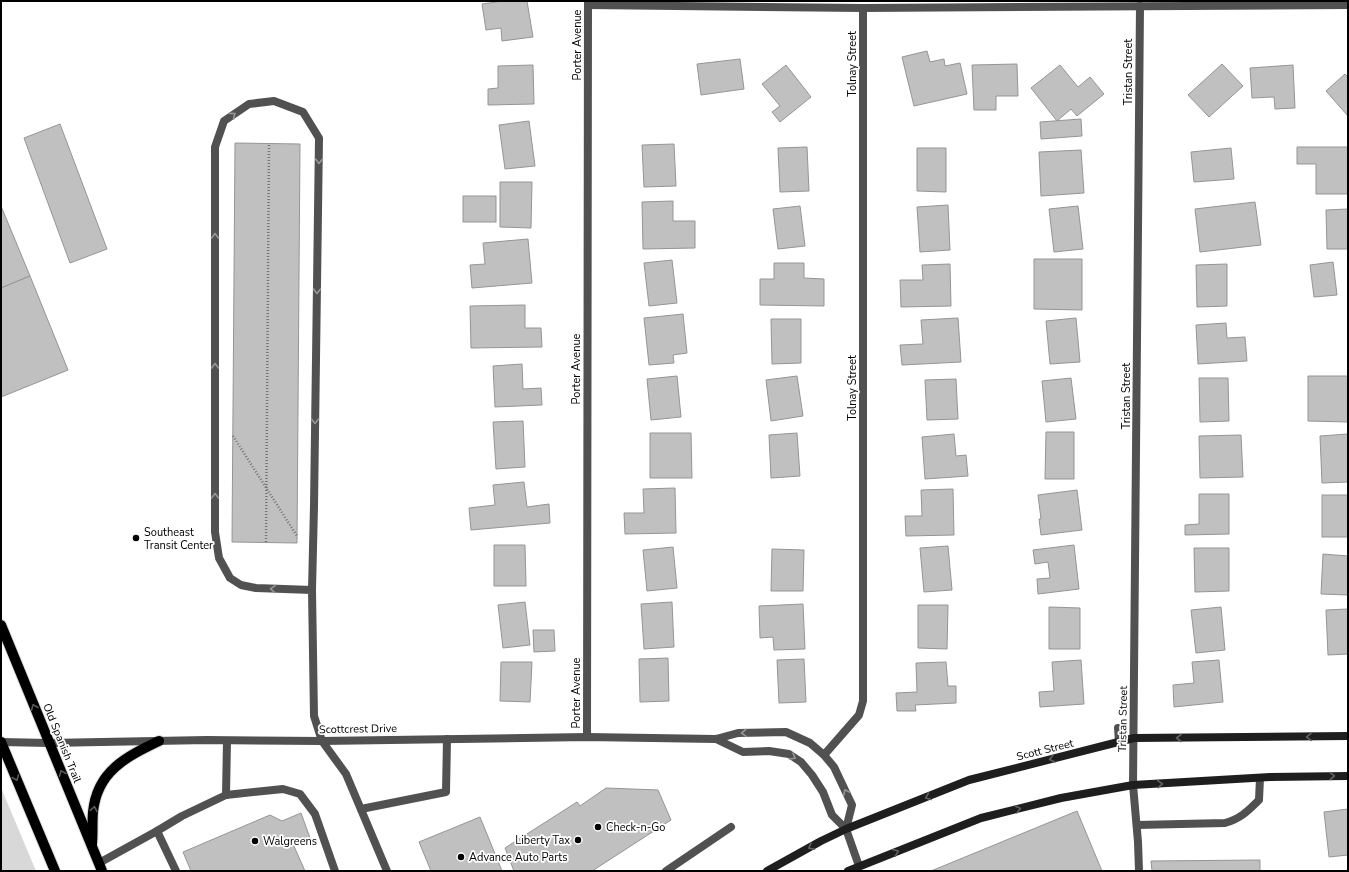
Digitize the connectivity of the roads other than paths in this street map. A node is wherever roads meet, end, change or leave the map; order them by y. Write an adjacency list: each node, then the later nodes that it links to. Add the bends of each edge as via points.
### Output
1 (588, 3): 4 (street); 9 (street, Porter Avenue)
2 (1140, 6): 3 (street); 4 (street); 10 (street, Tristan Street)
3 (1348, 6)
4 (863, 8): 19 (street, Tolnay Street, via 863,701 859,715)
5 (312, 590): 5 (street, one-way to 5, via 241,585 230,578 219,558 215,532 215,147 224,121 248,104 274,101 304,112 320,138); 15 (street, via 314,716)
6 (1, 625): 18 (main road, Old Spanish Trail, one-way to 6)
7 (1118, 728): 17 (street)
8 (1348, 736): 10 (main road, Scott Street, one-way to 10)
9 (587, 737): 11 (street, Scottcrest Drive); 12 (street, Scottcrest Drive)
10 (1134, 738): 17 (main road, Scott Street); 22 (street, Tristan Street)
11 (446, 739): 15 (street, Scottcrest Drive); 24 (street, via 446,792)
12 (716, 739): 19 (street, Scottcrest Drive, one-way to 12, via 810,743 786,732 738,733); 27 (street, Scottcrest Drive, one-way to 27, via 743,752 769,751 789,754 801,762 823,792 832,815)
13 (227, 740): 14 (street, Scottcrest Drive); 15 (street, Scottcrest Drive); 23 (street)
14 (159, 741): 18 (street, Scottcrest Drive); 29 (main road, one-way to 14, via 93,811 100,787 110,771 131,755)
15 (322, 741): 24 (street, via 346,774)
16 (1, 742): 18 (street, Scottcrest Drive); 32 (main road, one-way to 32)
17 (1119, 742): 27 (main road, Scott Street, one-way to 27, via 969,780)
18 (49, 743): 29 (main road, Old Spanish Trail, one-way to 18)
19 (824, 755): 27 (street, Scottcrest Drive, one-way to 19, via 852,805 834,767)
20 (1348, 776): 21 (main road, one-way to 20)
21 (1260, 778): 22 (main road, one-way to 21); 25 (street, via 1259,800 1246,814 1233,821)
22 (1133, 785): 25 (street, Tristan Street); 30 (main road, one-way to 22, via 981,818 1061,798)
23 (226, 795): 28 (street); 34 (street, via 283,789 300,794 315,814)
24 (361, 809): 35 (street)
25 (1137, 825): 39 (street, Tristan Street)
26 (731, 827): 36 (street)
27 (846, 829): 30 (street, Scottcrest Drive); 37 (main road, Scott Street, one-way to 37)
28 (157, 831): 31 (street); 33 (street)
29 (92, 848): 31 (main road, Old Spanish Trail)
30 (860, 866): 38 (main road)
31 (100, 867)
32 (55, 871)
33 (176, 871)
34 (335, 871)
35 (387, 871)
36 (666, 871)
37 (767, 871)
38 (848, 871)
39 (1139, 871)

